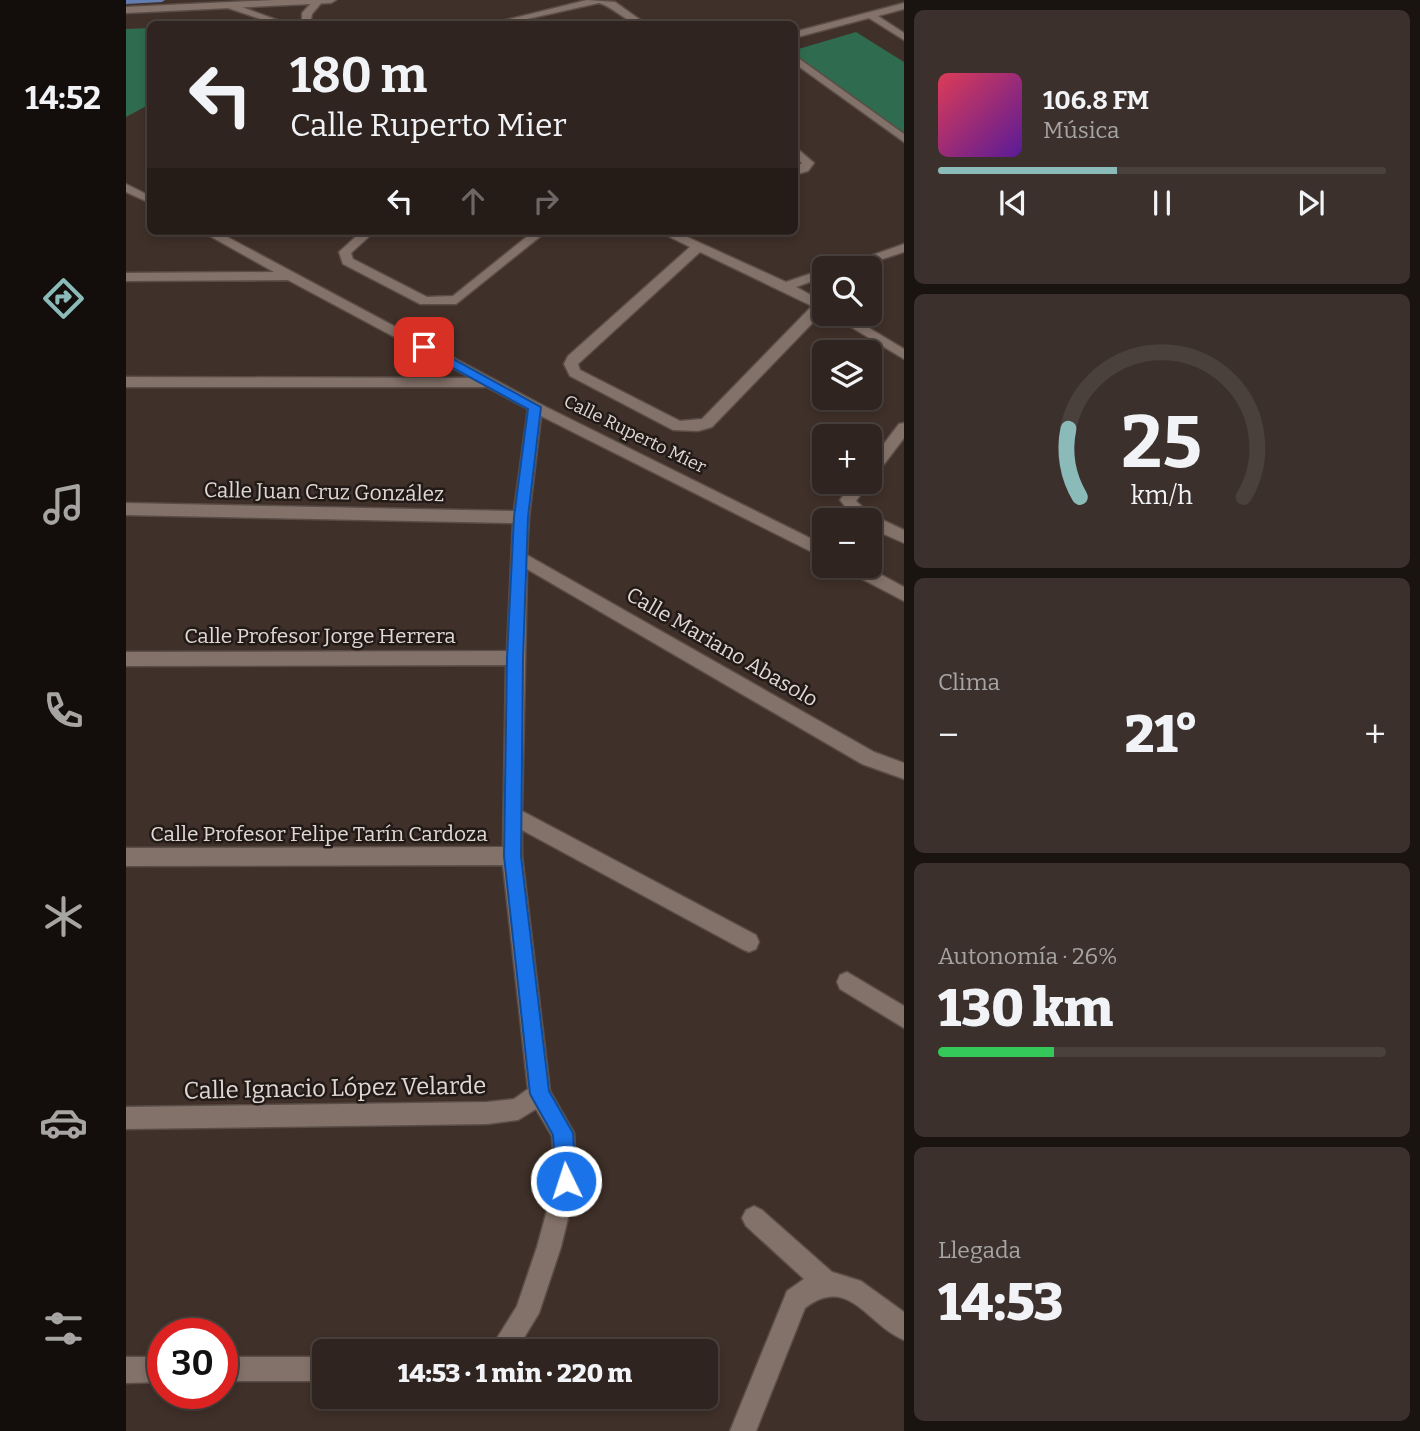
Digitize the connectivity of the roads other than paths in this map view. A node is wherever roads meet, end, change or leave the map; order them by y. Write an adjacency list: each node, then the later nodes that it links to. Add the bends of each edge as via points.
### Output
1 (331, 0): 2 (street)
2 (318, 1): 4 (street); 9 (street, via 306,13)
3 (604, 1): 10 (street); 11 (street)
4 (228, 5): 6 (street); 8 (street)
5 (904, 6): 7 (street)
6 (126, 10)
7 (869, 14): 12 (street); 13 (street)
8 (274, 21)
9 (306, 21)
10 (508, 21)
11 (637, 21)
12 (798, 34)
13 (904, 37)
14 (798, 61): 15 (street)
15 (904, 139)
16 (798, 153): 17 (street, via 808,163)
17 (798, 171)
18 (129, 190): 19 (street)
19 (147, 199)
20 (214, 235): 27 (street, Calle Ruperto Mier)
21 (364, 235): 22 (street, via 345,252 347,261 435,303 456,300)
22 (536, 235)
23 (673, 235): 24 (street)
24 (699, 246): 30 (street); 32 (street, via 573,359 575,373 678,426 698,426 707,423)
25 (904, 248): 26 (street)
26 (879, 256)
27 (290, 276): 28 (street); 36 (street, Calle Ruperto Mier)
28 (126, 277)
29 (812, 277): 30 (street)
30 (785, 286): 31 (street)
31 (812, 301)
32 (812, 316)
33 (856, 326): 34 (street)
34 (904, 355)
35 (126, 382): 36 (street)
36 (491, 383): 37 (street, Calle Ruperto Mier)
37 (535, 407): 42 (street); 44 (street, Calle Ruperto Mier)
38 (904, 428): 39 (street)
39 (882, 456)
40 (853, 494): 43 (street, via 848,500 861,515)
41 (126, 509): 42 (street, Calle Juan Cruz González)
42 (521, 517): 45 (street)
43 (904, 537)
44 (812, 546)
45 (520, 558): 48 (street); 50 (street, Calle Mariano Abasolo, via 868,758)
46 (873, 578): 47 (street)
47 (904, 595)
48 (515, 658): 49 (street, Calle Profesor Jorge Herrera); 51 (street)
49 (126, 659)
50 (904, 771)
51 (514, 816): 52 (street); 54 (street)
52 (512, 856): 53 (street, Calle Profesor Felipe Tarín Cardoza); 57 (street)
53 (126, 858)
54 (749, 942)
55 (847, 982): 56 (street)
56 (904, 1018)
57 (540, 1094): 58 (street, Calle Ignacio López Velarde, via 518,1108 487,1113); 62 (street, via 563,1133 566,1181 527,1312)
58 (126, 1118)
59 (754, 1218): 60 (street)
60 (827, 1284): 61 (street, via 850,1286); 67 (street, via 809,1287 796,1300)
61 (904, 1328)
62 (509, 1339)
63 (312, 1368): 65 (street)
64 (147, 1369): 66 (street)
65 (238, 1369)
66 (126, 1370)
67 (743, 1431)

